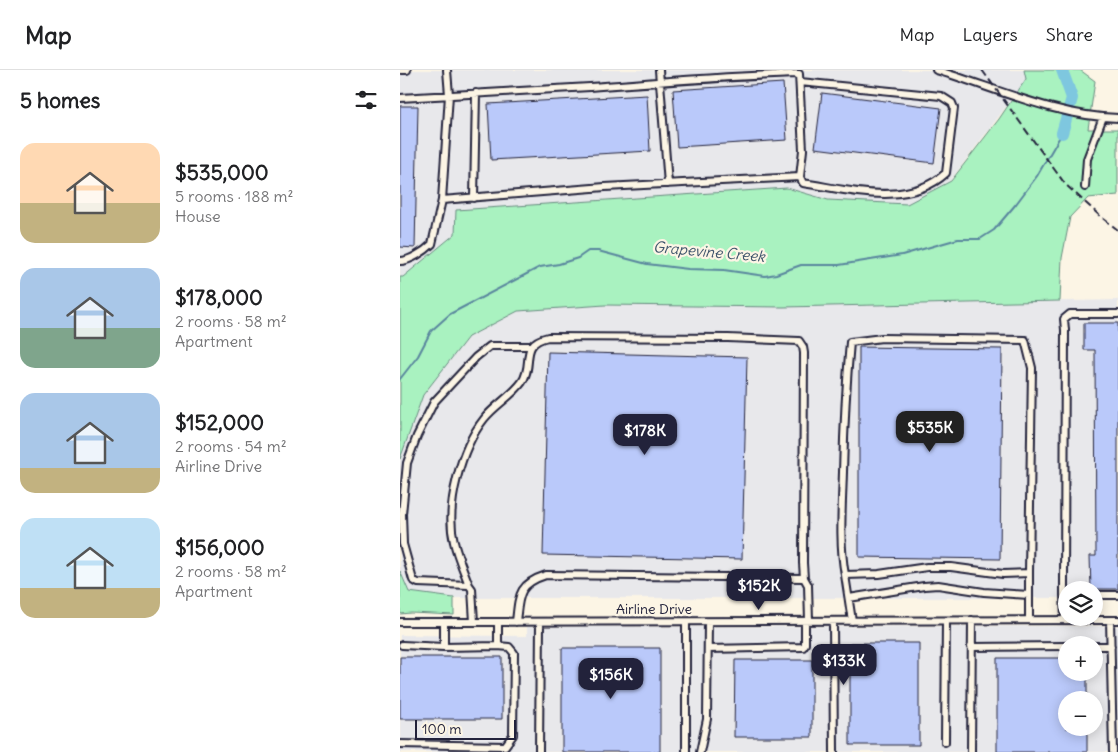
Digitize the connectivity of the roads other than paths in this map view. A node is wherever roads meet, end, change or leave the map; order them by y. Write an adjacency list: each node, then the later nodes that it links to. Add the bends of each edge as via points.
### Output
1 (400, 70): 2 (street)
2 (407, 70)
3 (447, 70): 10 (street)
4 (659, 70): 7 (street)
5 (936, 70): 12 (street, via 1043,106)
6 (799, 72): 7 (street); 8 (street)
7 (661, 82): 9 (street); 15 (street)
8 (800, 82): 14 (street, via 803,150); 14 (street, via 941,96 954,108 946,173 936,183 921,190 898,195 868,192 803,183)
9 (476, 94): 10 (street); 17 (street)
10 (449, 95): 11 (street); 18 (street)
11 (400, 98)
12 (1103, 117): 13 (street); 16 (street, via 1087,159)
13 (1118, 118)
14 (800, 177): 15 (street)
15 (668, 184): 17 (street)
16 (1085, 187)
17 (474, 198): 18 (street)
18 (442, 200): 19 (street, via 432,244)
19 (400, 262)
20 (1118, 314): 25 (street, via 1070,314 1064,319)
21 (530, 346): 24 (street, via 548,337 799,341 804,353); 26 (street, via 522,382 483,420 463,456 456,479 452,518 454,542); 26 (street, via 490,346 476,357 434,402 407,463 403,544 413,580 418,583)
22 (1029, 573): 23 (street, via 1003,574 927,567); 23 (street, via 1032,368 1025,340 882,338 850,342 842,499 841,555); 29 (street)
23 (845, 575): 30 (street)
24 (804, 578): 37 (street, via 808,585); 45 (street, via 546,575 532,579 523,588 518,599)
25 (1065, 581)
26 (469, 585): 43 (street)
27 (1103, 595): 28 (street)
28 (1118, 595)
29 (1029, 596): 30 (street, via 938,585); 32 (street)
30 (849, 598): 39 (street)
31 (972, 620): 32 (street, Airline Drive); 40 (street, Airline Drive); 55 (street)
32 (1029, 620): 33 (street, Airline Drive)
33 (1058, 620)
34 (1103, 620): 35 (street, Airline Drive)
35 (1110, 620): 36 (street, Airline Drive); 53 (street)
36 (1118, 620)
37 (807, 621): 38 (street, Airline Drive); 48 (street, Airline Drive); 56 (street, via 803,647)
38 (833, 621): 39 (street, Airline Drive); 62 (street)
39 (852, 621): 40 (street, Airline Drive)
40 (946, 621): 57 (street)
41 (400, 622): 42 (street, Airline Drive)
42 (444, 622): 43 (street, Airline Drive); 54 (street)
43 (474, 622): 44 (street, Airline Drive)
44 (498, 622): 45 (street, Airline Drive); 50 (street)
45 (516, 622): 46 (street, Airline Drive)
46 (540, 622): 47 (street, Airline Drive); 59 (street)
47 (686, 622): 48 (street, Airline Drive); 60 (street)
48 (708, 622): 56 (street)
49 (402, 645): 54 (street)
50 (498, 646): 54 (street); 58 (street, via 509,647 514,653 513,735 505,746)
51 (1058, 646): 55 (street)
52 (1103, 646): 53 (street)
53 (1110, 646): 64 (street)
54 (444, 647)
55 (971, 647): 63 (street)
56 (708, 649): 61 (street, via 707,719)
57 (945, 742)
58 (400, 744)
59 (539, 752)
60 (686, 752)
61 (700, 752)
62 (834, 752)
63 (971, 752)
64 (1113, 752)

